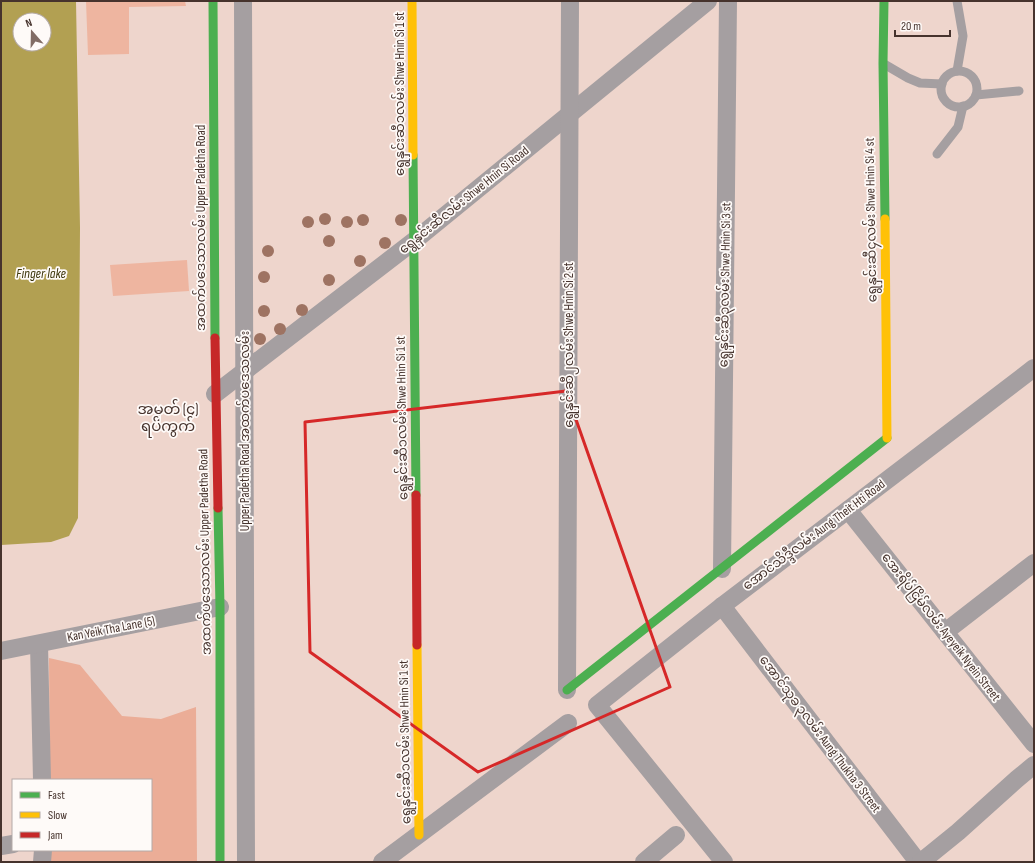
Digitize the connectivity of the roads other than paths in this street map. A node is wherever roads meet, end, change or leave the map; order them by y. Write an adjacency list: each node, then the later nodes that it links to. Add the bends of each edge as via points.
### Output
1 (213, 1): 20 (street, အထက်ပဒေသာလမ်း Upper Padetha Road)
2 (243, 1): 19 (street, Upper Padetha Road အထက်ပဒေသလမ်း)
3 (412, 1): 17 (street, ရွေနှင်းဆီ၁လမ်း Shwe Hnin Si 1 st)
4 (570, 1): 15 (street, ရွေနှင်းဆီ၂လမ်း Shwe Hnin Si 2 st)
5 (708, 1): 15 (street, ရွေနှင်းဆီလမ်း Shwe Hnin Si Road)
6 (728, 1): 23 (street, ရွေနှင်းဆီ၃လမ်း Shwe Hnin Si 3 st)
7 (884, 1): 9 (street, ရွေနှင်းဆီ၄လမ်း Shwe Hnin Si 4 st)
8 (957, 1): 10 (lane, via 963,36)
9 (883, 63): 11 (lane, via 920,83); 23 (street, ရွေနှင်းဆီ၄လမ်း Shwe Hnin Si 4 st, via 887,439)
10 (957, 71): 11 (lane, via 947,75); 13 (lane, via 966,72 973,78 977,86)
11 (942, 84): 14 (lane, via 941,93 946,101 954,106)
12 (1019, 91): 13 (lane)
13 (976, 95): 14 (lane, via 971,102)
14 (963, 106): 16 (lane, via 958,127)
15 (570, 113): 17 (street, ရွေနှင်းဆီလမ်း Shwe Hnin Si Road); 29 (street, ရွေနှင်းဆီ၂လမ်း Shwe Hnin Si 2 st)
16 (937, 154)
17 (414, 241): 19 (street, ရွေနှင်းဆီလမ်း Shwe Hnin Si Road); 34 (street, ရွေနှင်းဆီ၁လမ်း Shwe Hnin Si 1 st)
18 (1034, 368): 21 (street, အောင်သိဒ္ဒီလမ်း Aung Theit Hti Road)
19 (245, 372): 20 (street, ရွေနှင်းဆီလမ်း Shwe Hnin Si Road); 41 (street, Upper Padetha Road အထက်ပဒေသလမ်း)
20 (215, 394): 25 (street, အထက်ပဒေသာလမ်း Upper Padetha Road)
21 (848, 510): 24 (street, အောင်သိဒ္ဒီလမ်း Aung Theit Hti Road); 26 (street, အေးရိပ်ငြိမ်လမ်း Ayeyeik Nyein Street)
22 (1034, 563): 26 (street)
23 (722, 569): 29 (street)
24 (722, 606): 44 (street, အောင်သိဒ္ဒီလမ်း Aung Theit Hti Road, via 597,705); 45 (street, အောင်သုခ ၃လမ်း Aung Thukha 3 Street)
25 (220, 607): 27 (street, Kan Yeik Tha Lane (5)); 40 (street, အထက်ပဒေသာလမ်း Upper Padetha Road)
26 (945, 632): 31 (street, အေးရိပ်ငြိမ်လမ်း Ayeyeik Nyein Street)
27 (40, 644): 28 (street, Kan Yeik Tha Lane (5)); 33 (street)
28 (1, 651)
29 (567, 690)
30 (568, 723): 34 (street)
31 (1034, 744)
32 (1034, 765): 45 (street, via 958,832)
33 (42, 779)
34 (419, 835): 42 (street)
35 (676, 835): 43 (street)
36 (12, 844): 37 (street)
37 (1, 846)
38 (43, 851): 39 (street)
39 (42, 862)
40 (220, 862)
41 (246, 862)
42 (382, 862)
43 (644, 862)
44 (724, 862)
45 (919, 862)

